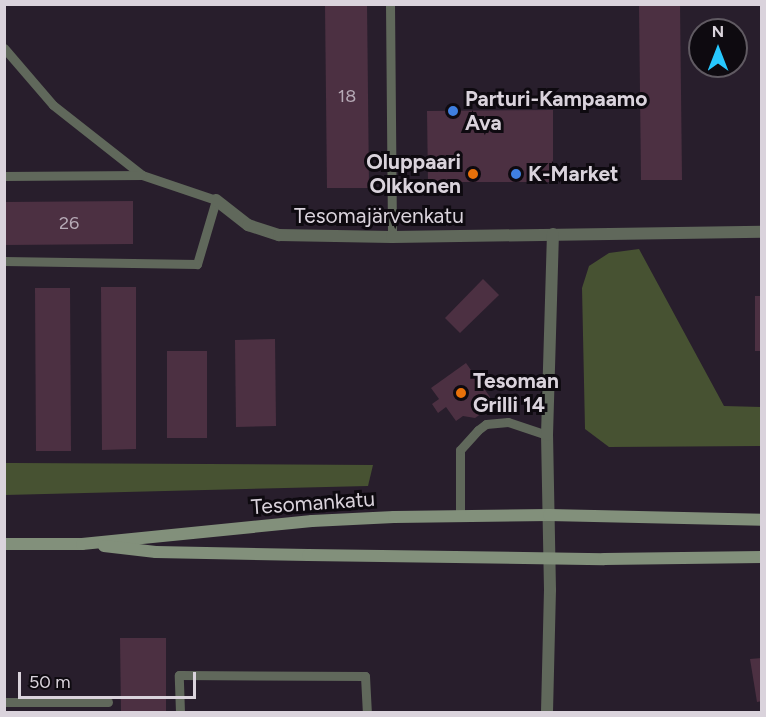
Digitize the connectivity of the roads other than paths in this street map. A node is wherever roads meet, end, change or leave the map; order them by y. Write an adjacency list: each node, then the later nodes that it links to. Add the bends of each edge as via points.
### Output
1 (390, 4): 8 (lane)
2 (4, 48): 3 (lane, via 53,105)
3 (142, 175): 4 (lane); 5 (lane)
4 (4, 176)
5 (216, 200): 8 (street, Tesomajärvenkatu, via 248,225 279,235); 9 (lane, via 197,264)
6 (762, 232): 7 (street, Tesomajärvenkatu)
7 (553, 234): 8 (street, Tesomajärvenkatu); 10 (street)
8 (392, 237)
9 (4, 261)
10 (547, 435): 11 (lane, via 508,422 496,422 478,430 460,450); 12 (street)
11 (460, 515): 12 (main road, Tesomankatu); 15 (main road, Tesomankatu, via 312,521)
12 (549, 515): 13 (main road, Tesomankatu); 17 (street)
13 (762, 520)
14 (4, 544): 15 (main road, Tesomankatu)
15 (82, 544): 17 (main road, Tesomankatu, via 156,552)
16 (762, 557): 17 (main road, Tesomankatu)
17 (548, 558): 22 (street)
18 (4, 702): 19 (lane)
19 (108, 702)
20 (180, 712): 21 (lane, via 179,675 366,676)
21 (367, 712)
22 (548, 712)

